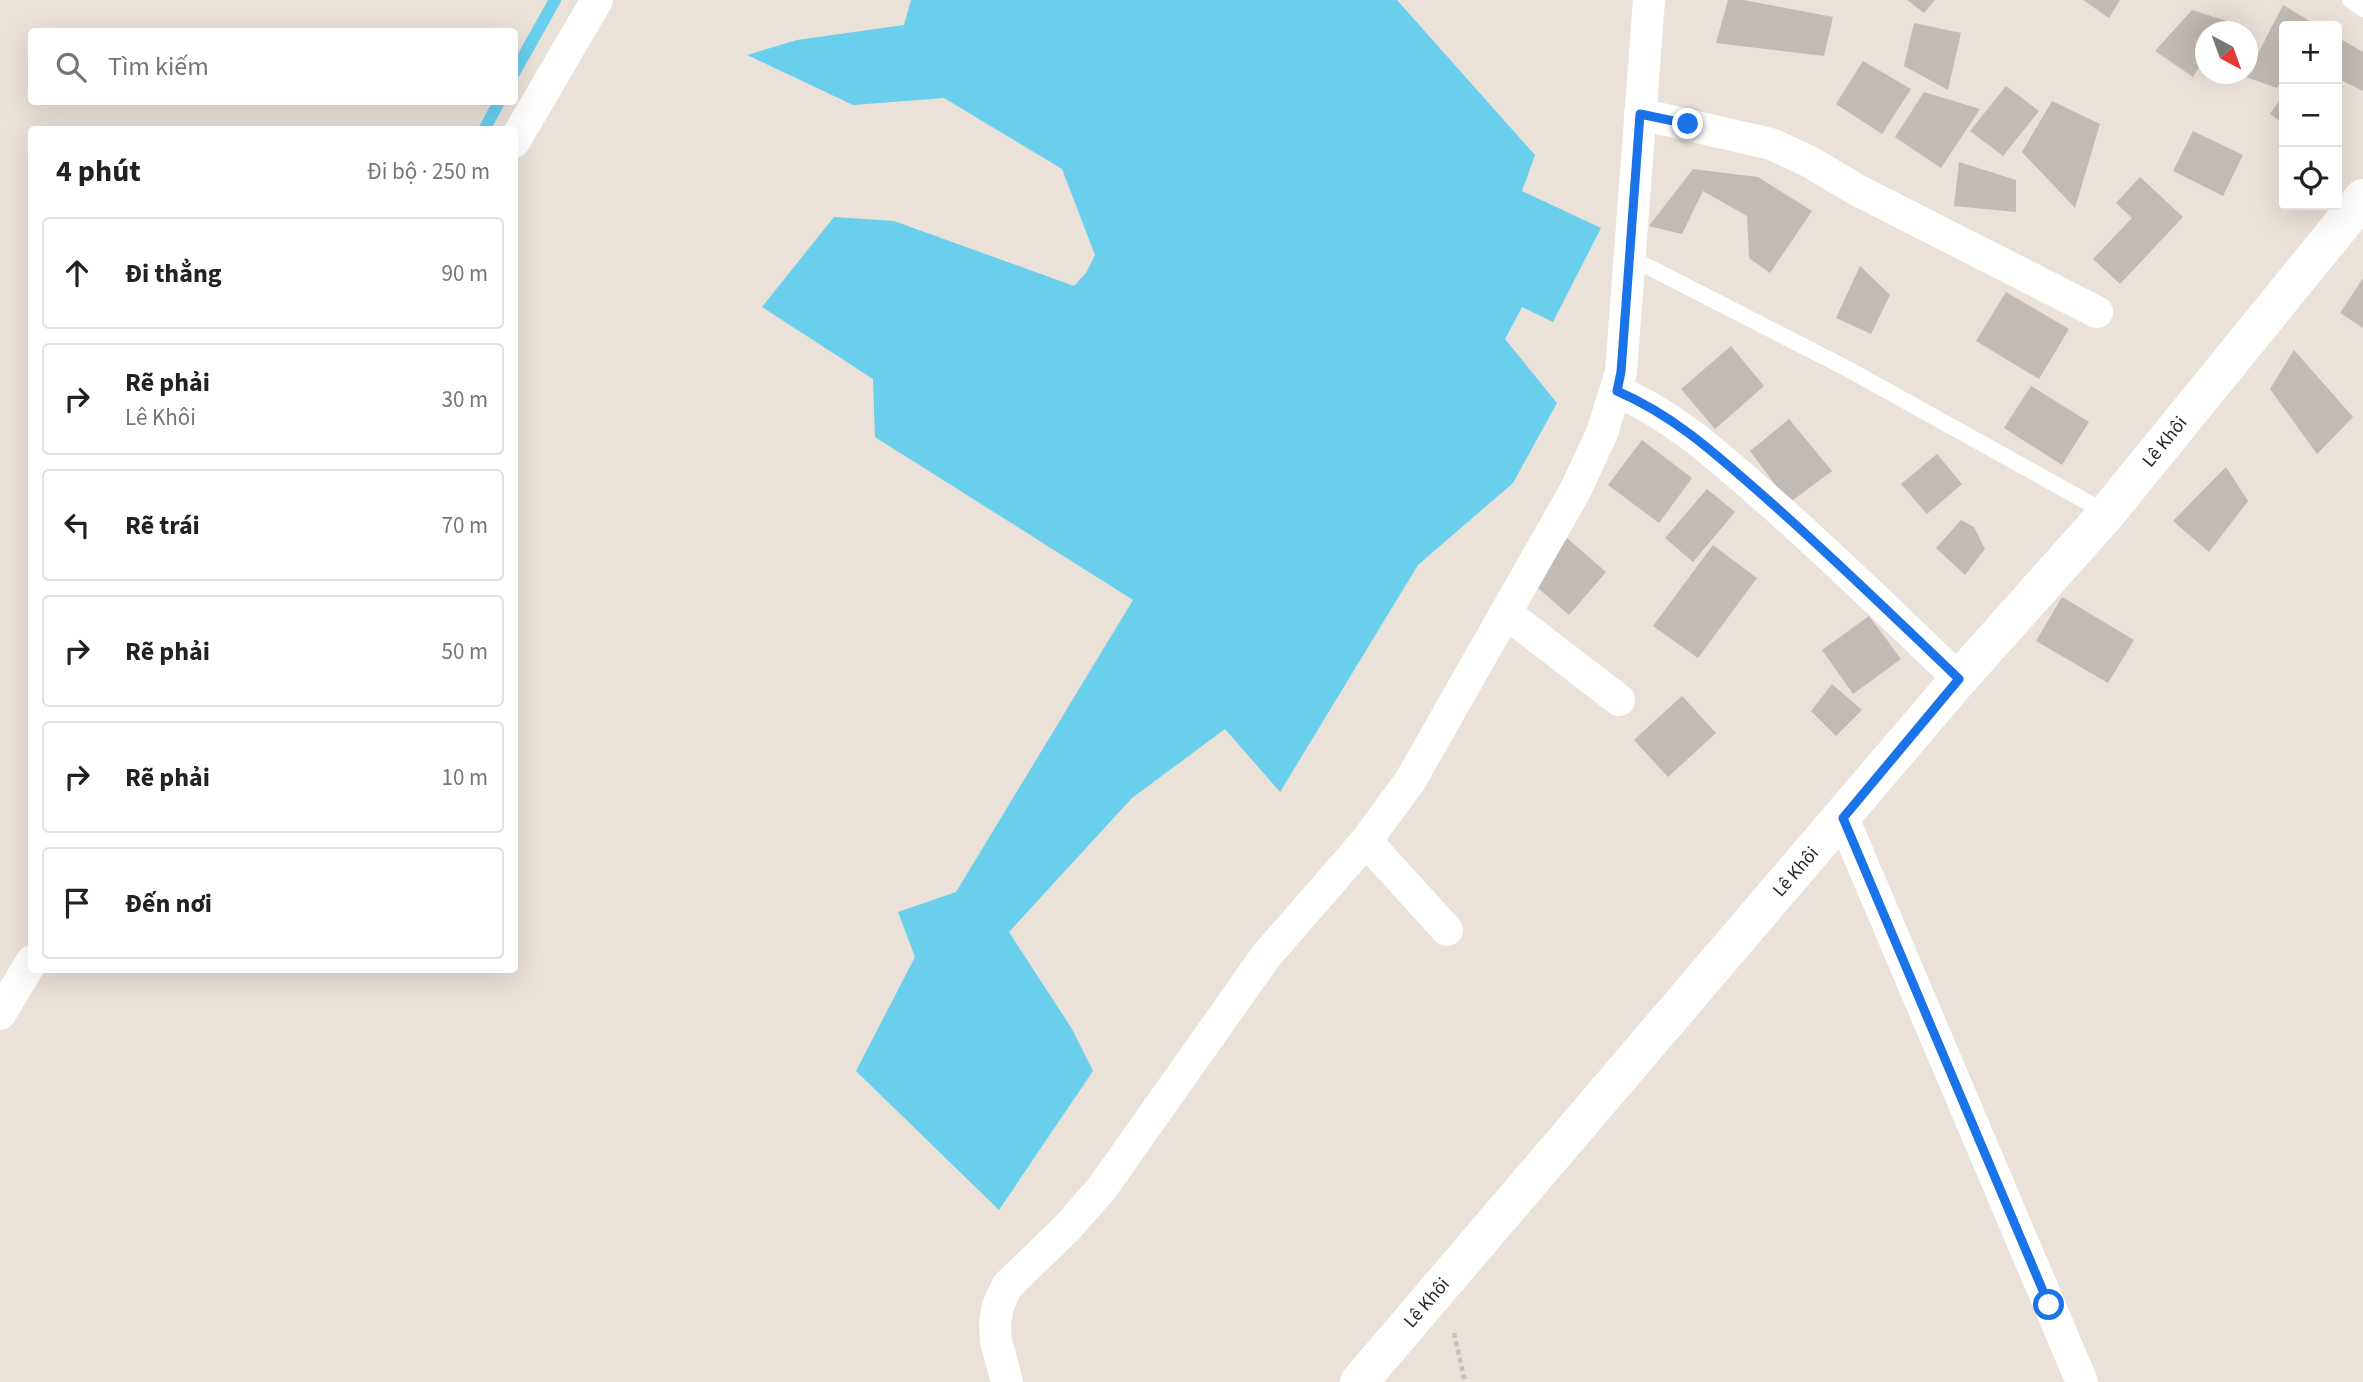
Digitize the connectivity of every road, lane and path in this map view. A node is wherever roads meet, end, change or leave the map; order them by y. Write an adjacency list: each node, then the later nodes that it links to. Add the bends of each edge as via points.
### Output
1 (597, 0): 6 (street)
2 (1649, 0): 5 (street)
3 (2350, 0): 4 (lane)
4 (2363, 9)
5 (1640, 114): 8 (street); 9 (street, via 1771,144)
6 (518, 135)
7 (2363, 198): 11 (street, Lê Khôi)
8 (1629, 257): 10 (street); 11 (lane, via 1846,368)
9 (2097, 312)
10 (1617, 391): 12 (street, via 1575,491); 13 (street, via 1670,418 1725,462 1828,552)
11 (2107, 513): 13 (street, Lê Khôi)
12 (1506, 613): 14 (street); 16 (street, via 1410,781)
13 (1959, 679): 15 (street, Lê Khôi)
14 (1619, 700)
15 (1843, 818): 21 (street, Lê Khôi); 22 (street)
16 (1366, 841): 17 (street); 20 (street, via 1266,956 1102,1188 1006,1286 995,1324)
17 (1447, 930)
18 (28, 968): 19 (street)
19 (0, 1014)
20 (1007, 1382)
21 (1359, 1382)
22 (2082, 1382)

